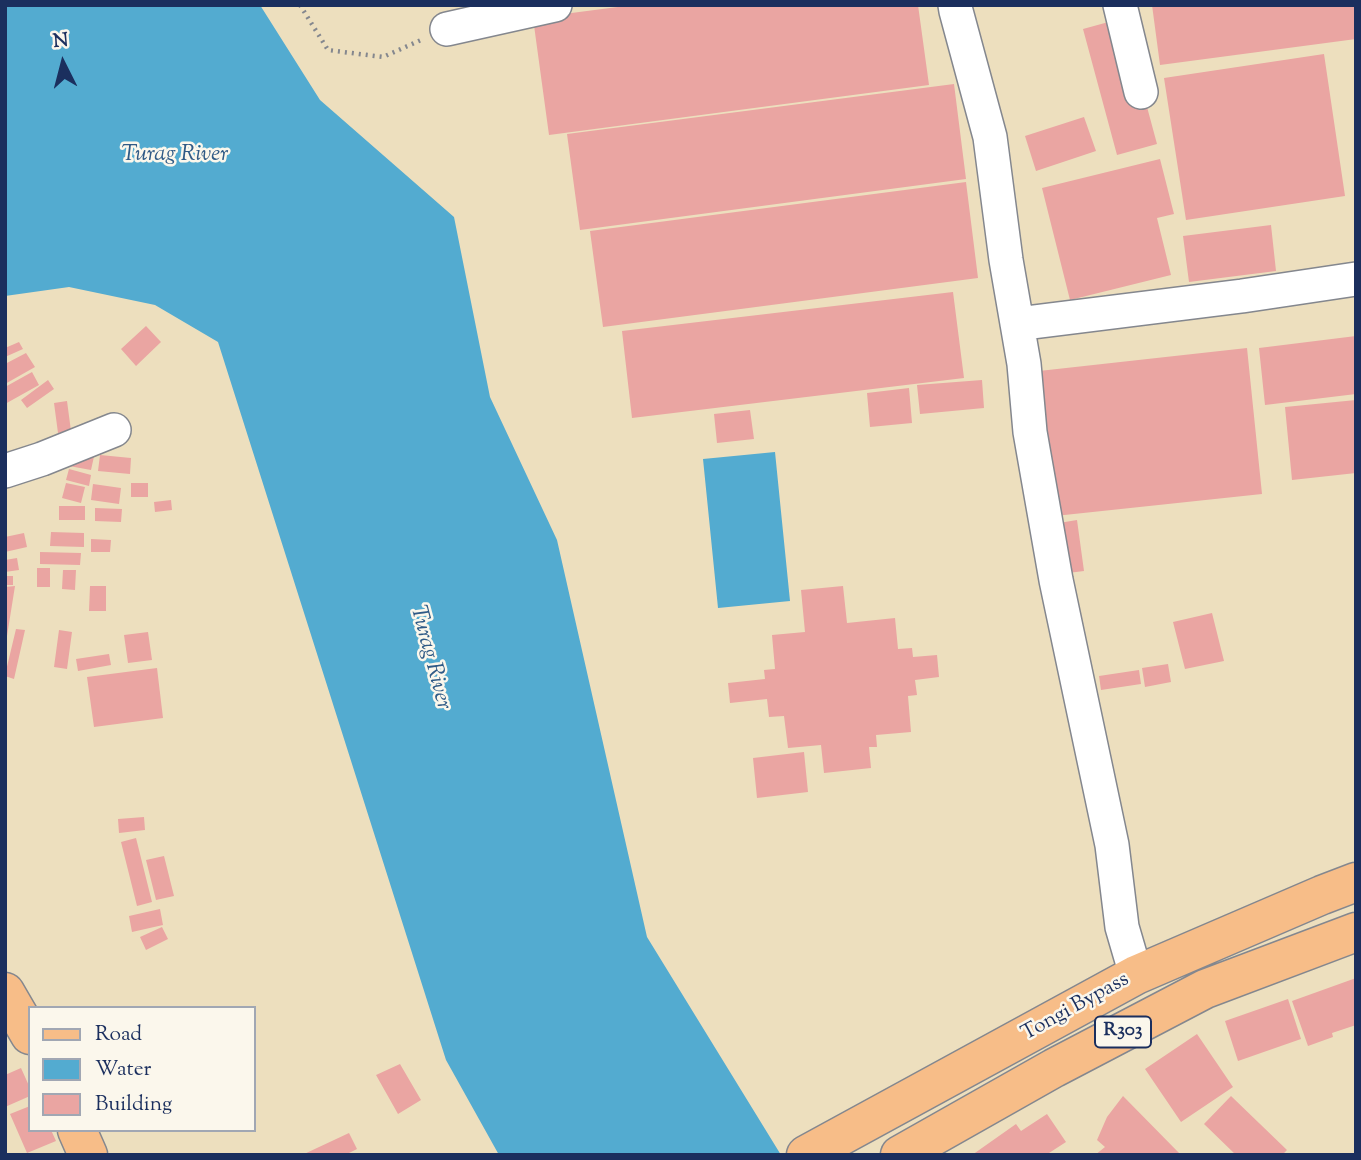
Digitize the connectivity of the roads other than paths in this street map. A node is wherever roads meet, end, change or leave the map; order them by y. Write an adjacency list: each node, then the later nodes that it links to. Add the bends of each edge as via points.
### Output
1 (555, 5): 4 (street)
2 (955, 5): 7 (street, via 990,136)
3 (1120, 5): 5 (street)
4 (447, 29)
5 (1141, 92)
6 (1356, 279): 7 (street)
7 (1017, 324): 12 (street, via 1056,580 1112,845 1122,927)
8 (114, 430): 9 (street)
9 (5, 471)
10 (1356, 882): 12 (main road, Tongi Bypass / R303)
11 (1356, 932): 18 (main road, R303, via 1205,989)
12 (1136, 975): 17 (main road, Tongi Bypass / R303)
13 (5, 992): 14 (main road)
14 (28, 1032)
15 (78, 1132): 16 (main road)
16 (88, 1155)
17 (806, 1155)
18 (900, 1155)

